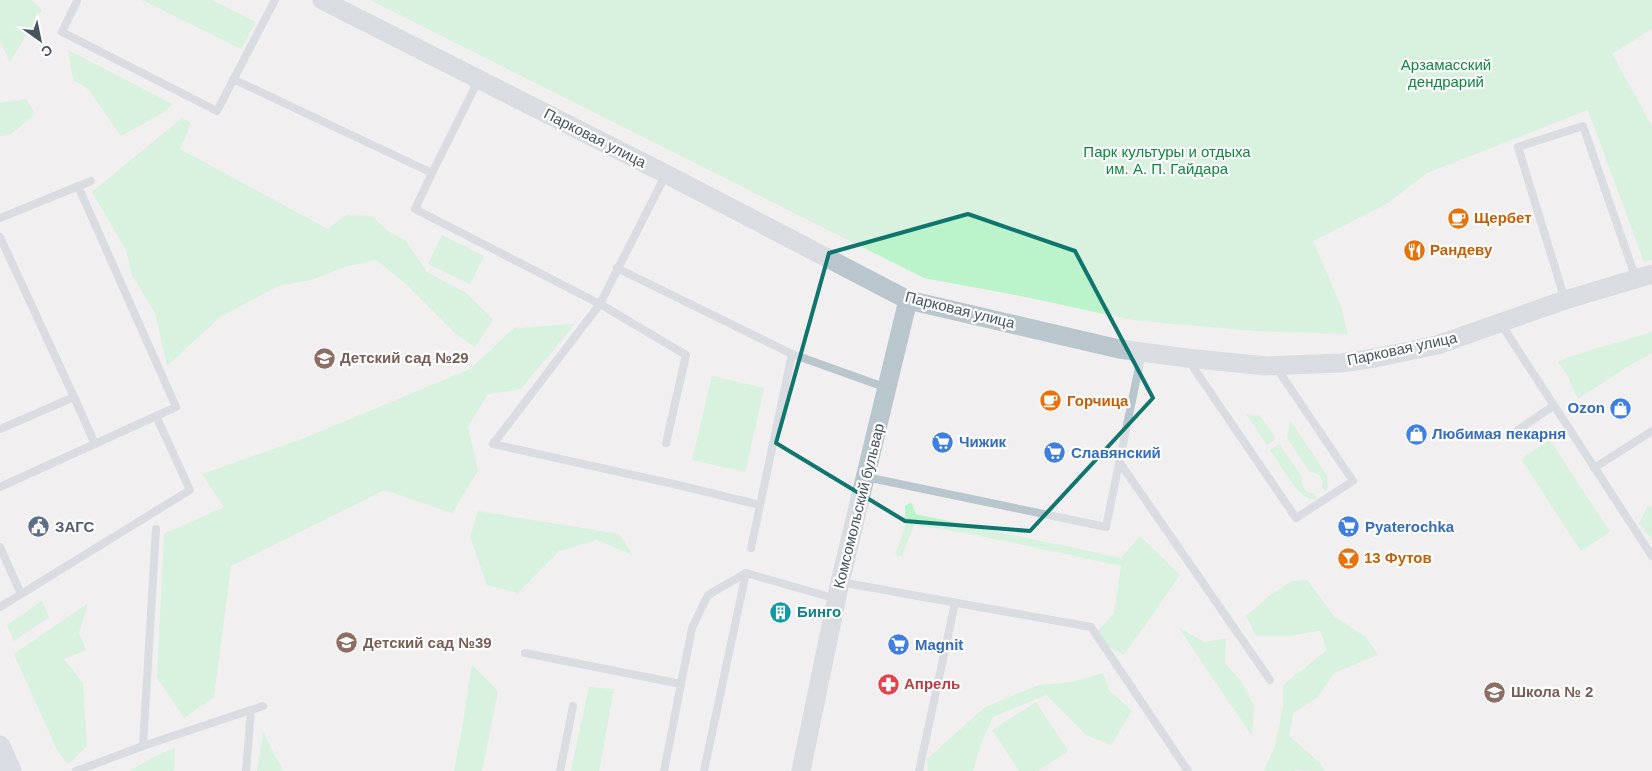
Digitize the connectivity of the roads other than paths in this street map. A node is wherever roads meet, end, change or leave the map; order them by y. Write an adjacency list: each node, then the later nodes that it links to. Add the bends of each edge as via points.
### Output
1 (76, 0): 4 (lane, via 62,32 217,111)
2 (275, 0): 4 (lane)
3 (322, 0): 5 (street, Парковая улица)
4 (233, 79): 6 (lane)
5 (479, 79): 6 (lane); 7 (street, Парковая улица)
6 (432, 173): 16 (lane, via 415,209)
7 (666, 174): 12 (lane); 14 (street, Парковая улица)
8 (91, 181): 9 (lane)
9 (78, 186): 10 (lane); 25 (lane, via 176,407)
10 (0, 218)
11 (0, 237): 23 (lane)
12 (617, 268): 16 (lane); 19 (lane)
13 (1644, 276): 15 (street, Парковая улица); 15 (lane, via 1583,126 1518,147)
14 (908, 300): 18 (street, Парковая улица); 22 (street, Комсомольский бульвар)
15 (1565, 300): 17 (street, Парковая улица)
16 (600, 304): 29 (lane, via 686,355); 35 (lane, via 493,444)
17 (1501, 324): 21 (street, Парковая улица, via 1437,345 1375,358); 24 (lane)
18 (1142, 352): 20 (street, Парковая улица); 31 (lane)
19 (792, 354): 22 (lane); 35 (lane)
20 (1187, 358): 21 (street, Парковая улица); 21 (lane, via 1296,518 1353,481)
21 (1275, 366)
22 (888, 389): 33 (street, Комсомольский бульвар)
23 (74, 398): 26 (lane); 30 (lane)
24 (1553, 406): 28 (lane); 32 (lane)
25 (156, 416): 30 (lane); 42 (lane, via 190,490)
26 (0, 429)
27 (1652, 431): 32 (lane)
28 (1515, 432)
29 (666, 443)
30 (95, 444): 34 (lane)
31 (1120, 463): 33 (lane, via 1106,527); 46 (lane)
32 (1594, 468): 39 (lane)
33 (866, 477): 41 (street, Комсомольский бульвар)
34 (0, 487)
35 (760, 505): 38 (lane)
36 (156, 529): 52 (lane)
37 (0, 547): 42 (lane)
38 (751, 548)
39 (1652, 556)
40 (746, 573): 41 (lane); 47 (lane, via 708,595 692,628); 58 (lane)
41 (838, 590): 43 (lane); 59 (street, Комсомольский бульвар)
42 (21, 594): 44 (lane)
43 (955, 603): 60 (lane); 61 (lane, via 1091,627)
44 (0, 608)
45 (525, 653): 47 (lane)
46 (1270, 680)
47 (681, 684): 57 (lane)
48 (263, 706): 50 (lane)
49 (573, 706): 56 (lane)
50 (251, 710): 52 (lane); 55 (lane)
51 (0, 746): 53 (main road)
52 (144, 746): 54 (lane)
53 (11, 771)
54 (76, 771)
55 (246, 771)
56 (560, 771)
57 (664, 771)
58 (704, 771)
59 (801, 771)
60 (919, 771)
61 (1188, 771)

